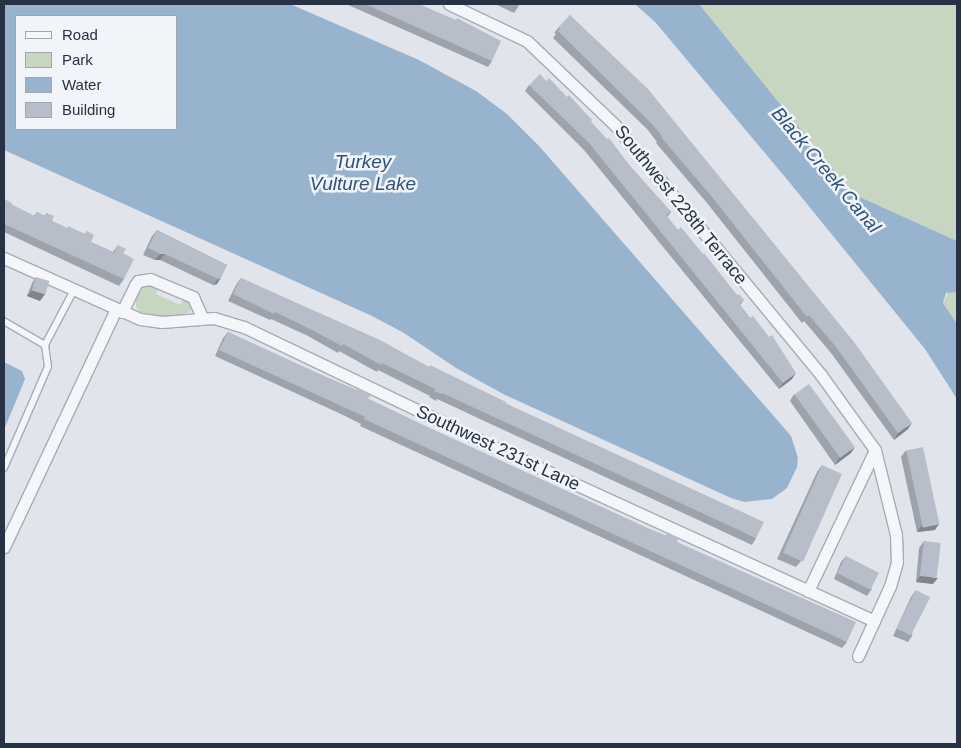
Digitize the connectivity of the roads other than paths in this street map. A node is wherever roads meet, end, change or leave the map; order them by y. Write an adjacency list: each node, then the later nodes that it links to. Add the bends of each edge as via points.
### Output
1 (449, 4): 8 (street, Southwest 228th Terrace, via 527,41 615,125 821,375)
2 (4, 258): 3 (street, Southwest 231st Lane)
3 (74, 290): 4 (street, Southwest 231st Lane); 7 (lane)
4 (119, 311): 5 (street, Southwest 231st Lane, via 155,322); 5 (street, via 134,285 150,278 193,297); 10 (street)
5 (202, 317): 11 (street, Southwest 231st Lane, via 223,319 244,327 503,451)
6 (4, 321): 7 (lane)
7 (45, 345): 9 (lane, via 48,367)
8 (875, 450): 11 (street); 12 (street, via 896,535 897,556 894,577)
9 (4, 468)
10 (4, 547)
11 (808, 591): 12 (street, Southwest 231st Lane)
12 (874, 621): 13 (street)
13 (858, 656)

